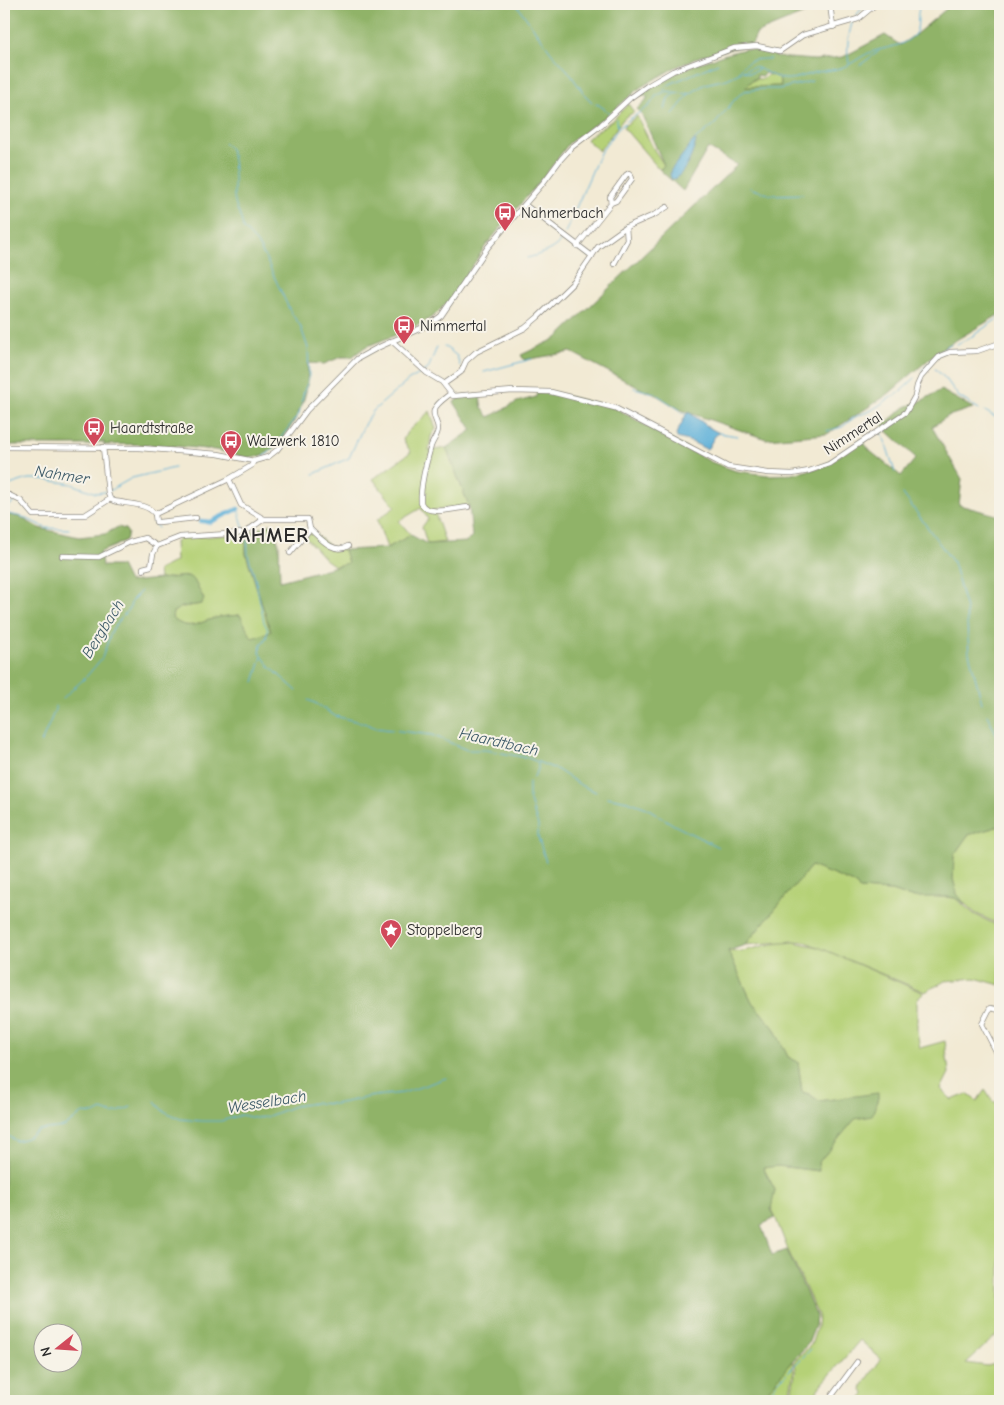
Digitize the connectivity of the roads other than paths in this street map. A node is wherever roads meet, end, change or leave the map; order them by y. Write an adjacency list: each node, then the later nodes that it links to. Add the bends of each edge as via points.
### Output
1 (830, 4): 3 (street)
2 (876, 4): 3 (street, via 865,16)
3 (833, 27): 5 (street, via 803,35 780,52 757,46 734,48 673,71 652,83 572,147)
4 (611, 202): 4 (street, via 616,201 632,179 631,174 626,175 610,197); 8 (street)
5 (525, 205): 8 (street); 11 (street, via 488,248 442,316)
6 (667, 207): 7 (street)
7 (626, 227): 9 (street, via 598,247); 10 (street, via 627,240)
8 (578, 246): 9 (street)
9 (592, 256): 13 (street, via 574,282 538,317 521,330 476,352 466,361 461,372)
10 (614, 264)
11 (392, 341): 13 (street); 17 (street, via 357,359 307,410 274,453)
12 (1000, 343): 14 (street, Nimmertal, via 977,351 950,352 940,356 921,377 906,412 829,464 792,474 728,467 615,408 551,392)
13 (444, 384): 14 (street)
14 (450, 394): 21 (street, via 434,410 438,428 423,482 421,503 430,511)
15 (4, 447): 16 (street)
16 (103, 447): 17 (street, via 184,450); 20 (street)
17 (254, 461): 18 (street)
18 (229, 479): 22 (street); 24 (street, via 241,505)
19 (9, 495): 20 (street, via 21,501 33,515 85,515)
20 (110, 499): 22 (street, via 145,507)
21 (468, 507)
22 (155, 514): 23 (street, via 156,522)
23 (196, 518)
24 (264, 519): 25 (street, via 306,518); 26 (street, via 244,533 180,537)
25 (310, 529): 27 (street, via 334,548); 28 (street)
26 (157, 546): 29 (street, via 145,538 99,556); 30 (street, via 151,566)
27 (348, 546)
28 (290, 553)
29 (62, 556)
30 (143, 570)
31 (1000, 1010): 32 (street, via 990,1008 982,1024)
32 (1000, 1058)
33 (857, 1362): 34 (street)
34 (828, 1401)

